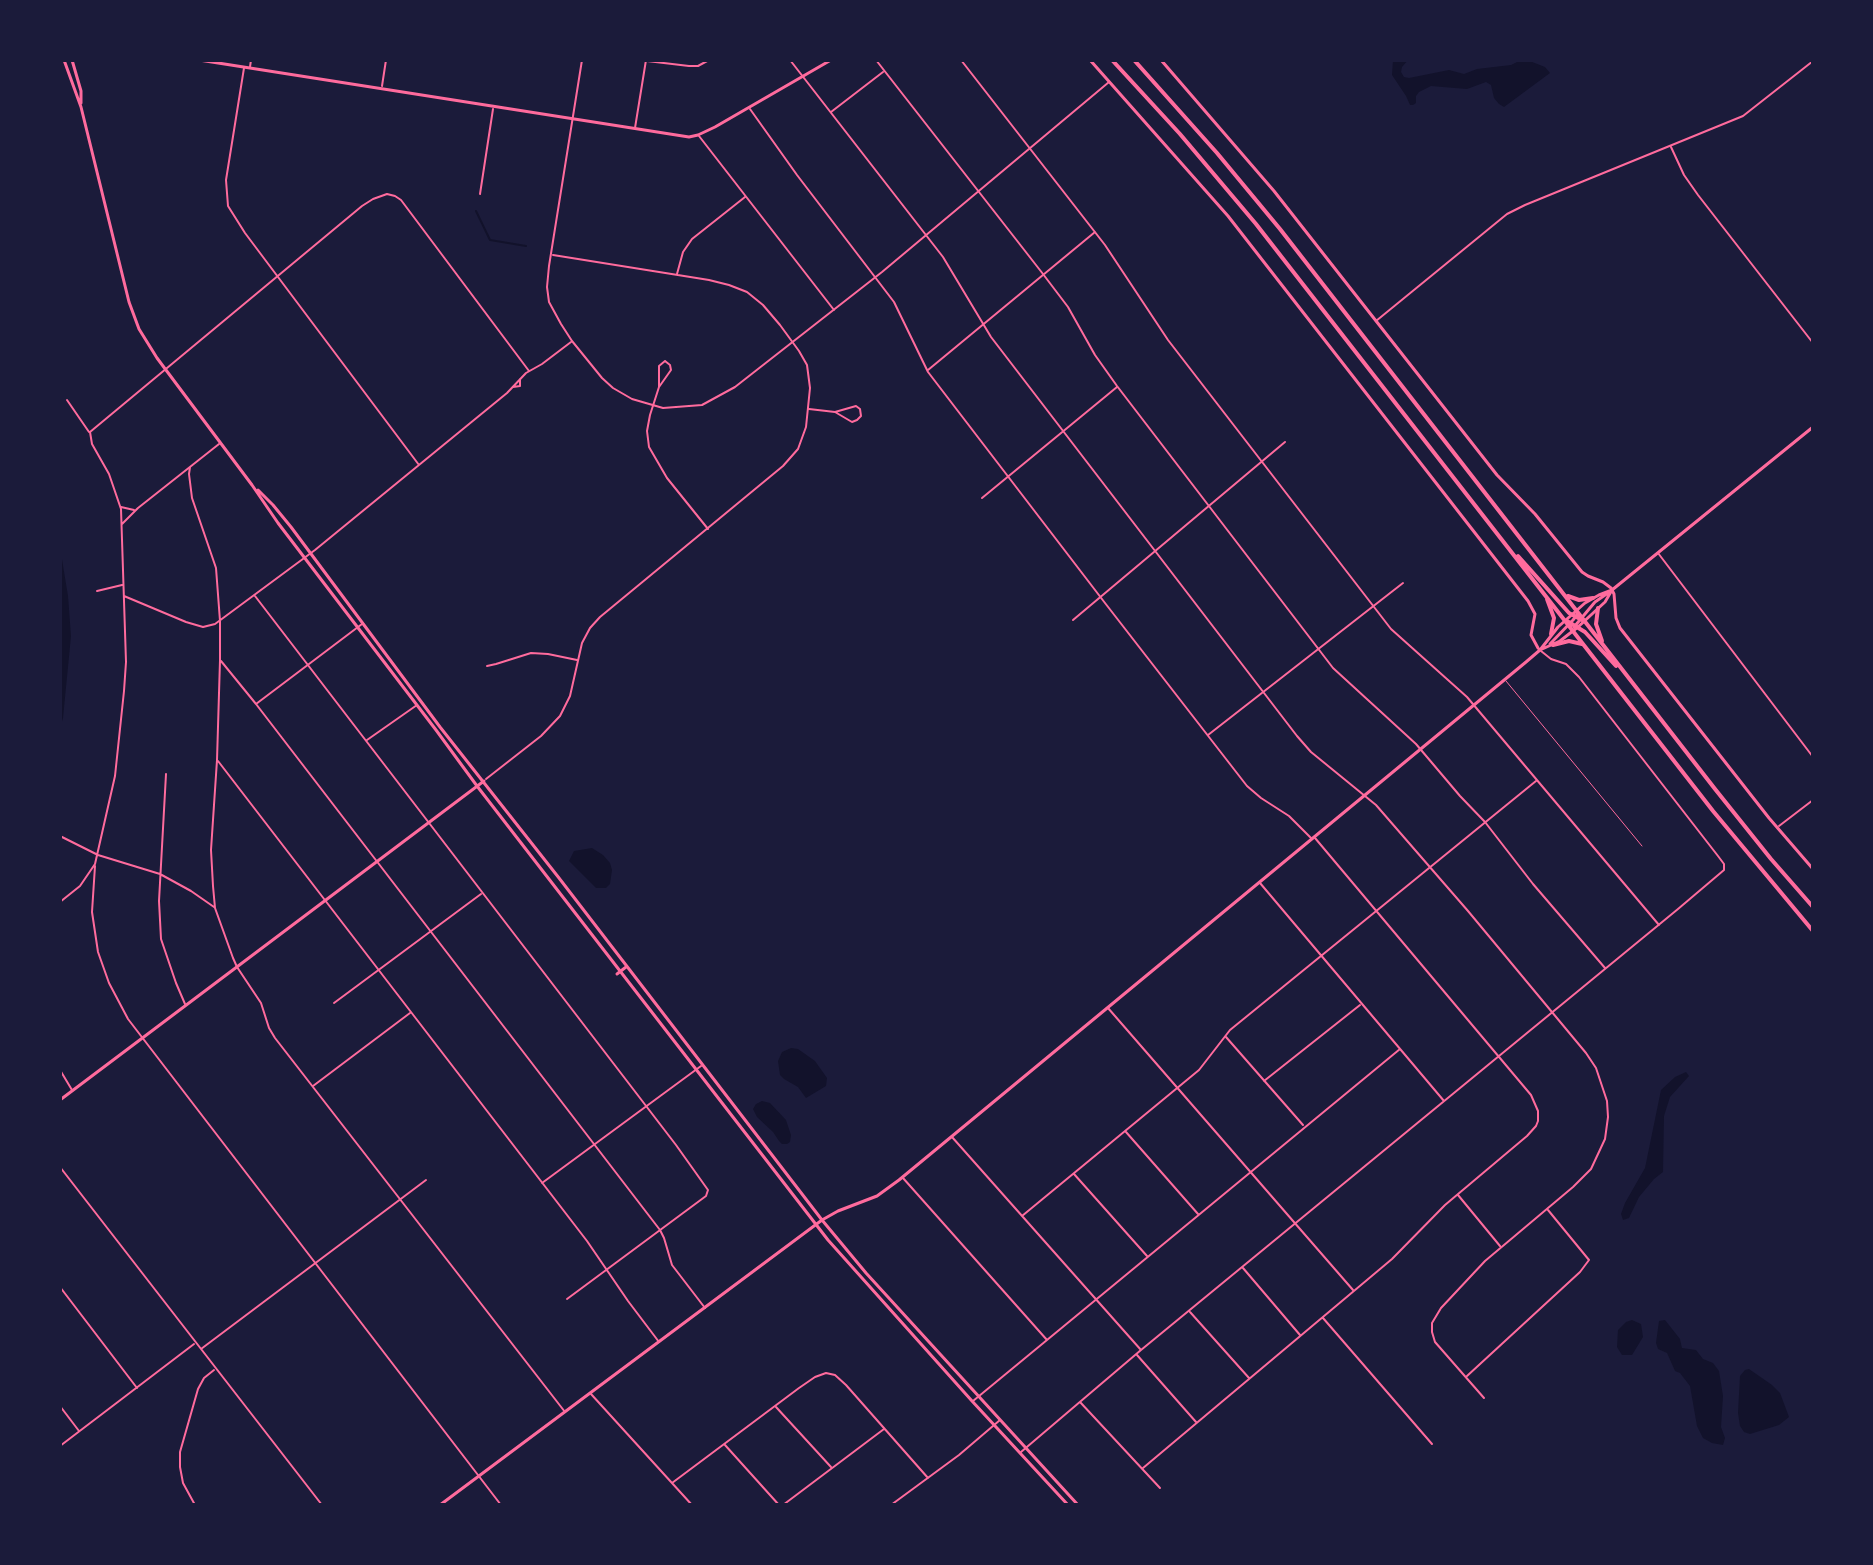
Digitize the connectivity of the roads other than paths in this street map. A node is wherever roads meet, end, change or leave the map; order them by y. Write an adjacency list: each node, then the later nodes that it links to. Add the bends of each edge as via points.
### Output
1 (64, 60): 23 (street)
2 (72, 60): 23 (street)
3 (199, 60): 18 (street)
4 (251, 60): 18 (street)
5 (386, 60): 22 (street)
6 (582, 60): 27 (street)
7 (709, 60): 16 (street, via 698,66)
8 (790, 60): 20 (street)
9 (831, 60): 20 (street)
10 (876, 60): 19 (street)
11 (961, 60): 31 (street)
12 (1090, 60): 21 (street)
13 (1112, 60): 73 (main road, via 1256,224)
14 (1134, 60): 82 (main road, via 1264,210)
15 (1161, 60): 43 (street)
16 (646, 61): 28 (street)
17 (1813, 61): 30 (street, via 1743,116)
18 (247, 68): 22 (street); 40 (street, via 226,180 227,202)
19 (884, 71): 26 (street); 32 (street)
20 (803, 76): 25 (street); 26 (street)
21 (1110, 82): 31 (street); 101 (street, via 1253,248 1528,600 1535,614 1531,635)
22 (381, 89): 24 (street)
23 (81, 107): 48 (street, via 133,315)
24 (493, 107): 27 (street); 33 (street)
25 (749, 108): 29 (street); 41 (street)
26 (830, 112): 36 (street)
27 (572, 120): 28 (street); 37 (street)
28 (634, 130): 29 (street)
29 (698, 135): 34 (street)
30 (1671, 146): 43 (street, via 1507,214); 47 (street, via 1698,195)
31 (1030, 148): 32 (street); 35 (street)
32 (978, 192): 36 (street); 38 (street)
33 (480, 194)
34 (746, 197): 39 (street, via 692,239); 42 (street)
35 (1095, 232): 38 (street); 62 (street, via 1159,327)
36 (925, 236): 41 (street); 44 (street)
37 (552, 255): 39 (street); 45 (street, via 549,302)
38 (1043, 274): 44 (street); 51 (street)
39 (677, 275): 46 (street, via 747,292)
40 (277, 276): 48 (street); 49 (street, via 362,206 391,195 410,211); 63 (street)
41 (875, 277): 42 (street); 50 (street, via 894,302)
42 (834, 310): 46 (street)
43 (1376, 321): 80 (street, via 1503,482 1582,572)
44 (983, 324): 50 (street); 58 (street)
45 (572, 341): 49 (street); 54 (street, via 613,388)
46 (793, 342): 54 (street, via 707,403); 55 (street, via 809,374)
47 (1813, 343)
48 (165, 370): 59 (street); 61 (street)
49 (529, 371): 63 (street)
50 (927, 371): 65 (street)
51 (1117, 386): 58 (street); 69 (street)
52 (659, 387): 52 (street, via 671,370 666,361 659,366); 54 (street)
53 (67, 400): 59 (street)
54 (652, 406): 72 (street, via 650,451)
55 (808, 409): 56 (street); 72 (street, via 804,436 792,457)
56 (835, 412): 56 (street, via 852,422 861,416 856,406)
57 (1813, 427): 75 (street)
58 (1063, 431): 65 (street); 74 (street)
59 (90, 432): 68 (street)
60 (1285, 442): 62 (street)
61 (220, 443): 64 (street); 66 (street)
62 (1262, 462): 69 (street); 88 (street)
63 (419, 465): 76 (street)
64 (190, 467): 70 (street); 92 (street, via 192,498 216,568)
65 (1008, 476): 67 (street); 85 (street)
66 (252, 485): 76 (street); 77 (street)
67 (982, 498)
68 (120, 506): 70 (street); 71 (street)
69 (1209, 506): 74 (street); 100 (street)
70 (135, 510): 71 (street)
71 (122, 524): 79 (street)
72 (708, 529): 103 (street, via 600,617 587,633)
73 (1510, 550): 86 (main road); 90 (main road)
74 (1155, 551): 85 (street); 108 (street)
75 (1658, 552): 80 (street); 115 (street)
76 (311, 554): 77 (street); 93 (street)
77 (305, 558): 84 (street); 95 (street)
78 (1403, 583): 88 (street)
79 (124, 585): 81 (street); 83 (street)
80 (1612, 590): 87 (street); 89 (street); 90 (street); 125 (street, via 1620,628)
81 (97, 591)
82 (1565, 594): 87 (main road, via 1580,601); 90 (main road)
83 (124, 596): 92 (street, via 200,626); 129 (street, via 126,662 119,748)
84 (255, 596): 92 (street); 104 (street)
85 (1100, 597): 91 (street); 112 (street)
86 (1547, 597): 94 (main road); 96 (main road, via 1554,618)
87 (1593, 598): 90 (street)
88 (1374, 607): 100 (street); 111 (street, via 1396,634)
89 (1598, 608): 90 (street); 97 (main road)
90 (1578, 617): 94 (street); 94 (street); 97 (main road)
91 (1073, 620)
92 (220, 621): 102 (street)
93 (363, 623): 95 (street); 109 (street)
94 (1572, 625): 96 (street); 98 (main road); 99 (street); 101 (street); 107 (main road)
95 (358, 627): 104 (street); 109 (street)
96 (1551, 634): 101 (street)
97 (1602, 643): 107 (main road)
98 (1583, 644): 99 (main road); 145 (main road)
99 (1553, 645): 101 (street)
100 (1319, 649): 108 (street); 114 (street)
101 (1540, 650): 106 (street); 144 (street, via 1571,669 1724,867)
102 (220, 660): 110 (street); 116 (street)
103 (578, 661): 105 (street, via 535,653); 119 (street, via 560,716)
104 (308, 665): 110 (street); 113 (street)
105 (487, 666)
106 (1504, 679): 111 (street); 128 (lane)
107 (1632, 682): 141 (main road)
108 (1264, 691): 112 (street); 121 (street, via 1311,752)
109 (419, 703): 113 (street); 119 (street); 120 (street)
110 (256, 704): 130 (street)
111 (1474, 704): 114 (street); 118 (street)
112 (1207, 736): 127 (street, via 1252,792)
113 (366, 741): 123 (street)
114 (1420, 748): 121 (street); 124 (street)
115 (1813, 757)
116 (217, 760): 139 (street); 142 (street, via 211,850)
117 (166, 774): 134 (street)
118 (1537, 780): 124 (street); 144 (street)
119 (484, 781): 120 (street); 149 (street)
120 (477, 786): 123 (street); 152 (street)
121 (1366, 794): 127 (street); 132 (street)
122 (1813, 800): 125 (street)
123 (429, 822): 130 (street); 138 (street)
124 (1485, 822): 132 (street); 150 (street)
125 (1778, 827): 133 (street)
126 (60, 836): 129 (street)
127 (1313, 838): 135 (street); 143 (street)
128 (1642, 846)
129 (98, 855): 131 (street); 134 (street)
130 (377, 863): 139 (street); 146 (street)
131 (95, 864): 136 (street); 137 (street)
132 (1430, 868): 143 (street); 158 (street)
133 (1813, 869)
134 (160, 874): 142 (street); 155 (street, via 161,939)
135 (1260, 882): 147 (street); 156 (street)
136 (82, 883): 137 (street); 140 (street)
137 (93, 885): 160 (street, via 98,952 109,983)
138 (482, 893): 146 (street); 172 (street)
139 (325, 901): 148 (street); 151 (street)
140 (60, 902)
141 (1813, 907)
142 (215, 908): 148 (street)
143 (1377, 911): 147 (street); 162 (street)
144 (1659, 925): 150 (street)
145 (1813, 931)
146 (430, 932): 151 (street); 176 (street)
147 (1321, 956): 154 (street); 159 (street)
148 (237, 967): 155 (street); 167 (street, via 261,1003 275,1038)
149 (626, 967): 152 (street); 163 (street)
150 (1605, 969): 158 (street)
151 (379, 970): 153 (street); 157 (street)
152 (618, 972): 165 (street)
153 (334, 1003)
154 (1361, 1003): 161 (street); 166 (street)
155 (186, 1005): 160 (street)
156 (1107, 1007): 168 (street); 175 (street)
157 (411, 1012): 167 (street); 182 (street)
158 (1553, 1013): 162 (street); 185 (street, via 1594,1064 1608,1109 1596,1160)
159 (1225, 1036): 166 (street); 168 (street, via 1199,1070)
160 (141, 1038): 169 (street); 194 (street)
161 (1400, 1049): 171 (street); 173 (street)
162 (1499, 1056): 171 (street); 183 (street, via 1535,1102 1536,1126)
163 (702, 1065): 165 (street); 188 (street)
164 (60, 1070): 169 (street)
165 (696, 1070): 172 (street); 190 (street)
166 (1264, 1081): 173 (street)
167 (312, 1087): 184 (street)
168 (1177, 1087): 174 (street); 178 (street)
169 (72, 1090): 170 (street)
170 (60, 1100)
171 (1444, 1101): 189 (street)
172 (647, 1107): 176 (street); 191 (street, via 709,1191)
173 (1305, 1127): 178 (street)
174 (1125, 1131): 179 (street); 186 (street)
175 (951, 1136): 180 (street); 187 (street)
176 (594, 1145): 182 (street); 191 (street)
177 (60, 1167): 207 (street)
178 (1250, 1172): 186 (street); 189 (street)
179 (1074, 1173): 187 (street); 193 (street)
180 (903, 1177): 188 (street, via 877,1196); 205 (street)
181 (426, 1180): 184 (street)
182 (541, 1183): 196 (street)
183 (1457, 1195): 192 (street); 198 (street)
184 (400, 1200): 194 (street); 222 (street)
185 (1547, 1209): 192 (street); 212 (street, via 1589,1258)
186 (1199, 1215): 193 (street)
187 (1022, 1216): 200 (street)
188 (822, 1220): 190 (street); 216 (street)
189 (1295, 1223): 195 (street); 198 (street)
190 (816, 1225): 201 (street); 218 (street)
191 (660, 1230): 196 (street); 201 (street, via 672,1265)
192 (1500, 1247): 212 (street, via 1432,1323 1435,1342)
193 (1148, 1257): 200 (street)
194 (315, 1263): 208 (street); 235 (street)
195 (1242, 1267): 202 (street); 204 (street)
196 (606, 1270): 199 (street); 206 (street)
197 (60, 1287): 214 (street)
198 (1353, 1291): 203 (street)
199 (567, 1299)
200 (1096, 1299): 205 (street); 209 (street)
201 (705, 1308): 206 (street)
202 (1189, 1311): 209 (street); 213 (street)
203 (1322, 1317): 204 (street); 228 (street)
204 (1300, 1335): 213 (street)
205 (1047, 1340): 216 (street)
206 (659, 1342): 215 (street)
207 (195, 1343): 208 (street); 214 (street)
208 (200, 1349): 211 (street)
209 (1141, 1350): 210 (street)
210 (1137, 1354): 219 (street); 224 (street)
211 (215, 1369): 239 (street, via 198,1389 180,1452 183,1483); 240 (street)
212 (1466, 1377): 217 (street)
213 (1249, 1378): 224 (street)
214 (137, 1388): 227 (street)
215 (590, 1393): 222 (street); 237 (street)
216 (980, 1396): 218 (street); 223 (street)
217 (1484, 1398)
218 (972, 1401): 225 (street)
219 (1080, 1401): 231 (street); 234 (street)
220 (60, 1406): 227 (street)
221 (776, 1406): 226 (street, via 826,1373 846,1385); 229 (street); 233 (street)
222 (565, 1412): 235 (street)
223 (1001, 1420): 225 (street); 231 (street)
224 (1196, 1423): 234 (street)
225 (994, 1425): 232 (street); 236 (street)
226 (884, 1429): 233 (street); 236 (street)
227 (79, 1432): 230 (street)
228 (1432, 1444)
229 (724, 1445): 237 (street); 244 (street)
230 (60, 1446)
231 (1027, 1448): 232 (street); 247 (street)
232 (1021, 1453): 246 (street)
233 (832, 1468): 244 (street)
234 (1143, 1468): 238 (street)
235 (479, 1476): 241 (street); 242 (street)
236 (928, 1478): 245 (street)
237 (672, 1483): 243 (street)
238 (1160, 1488)
239 (195, 1505)
240 (322, 1505)
241 (440, 1505)
242 (501, 1505)
243 (692, 1505)
244 (781, 1505)
245 (891, 1505)
246 (1068, 1505)
247 (1078, 1505)

